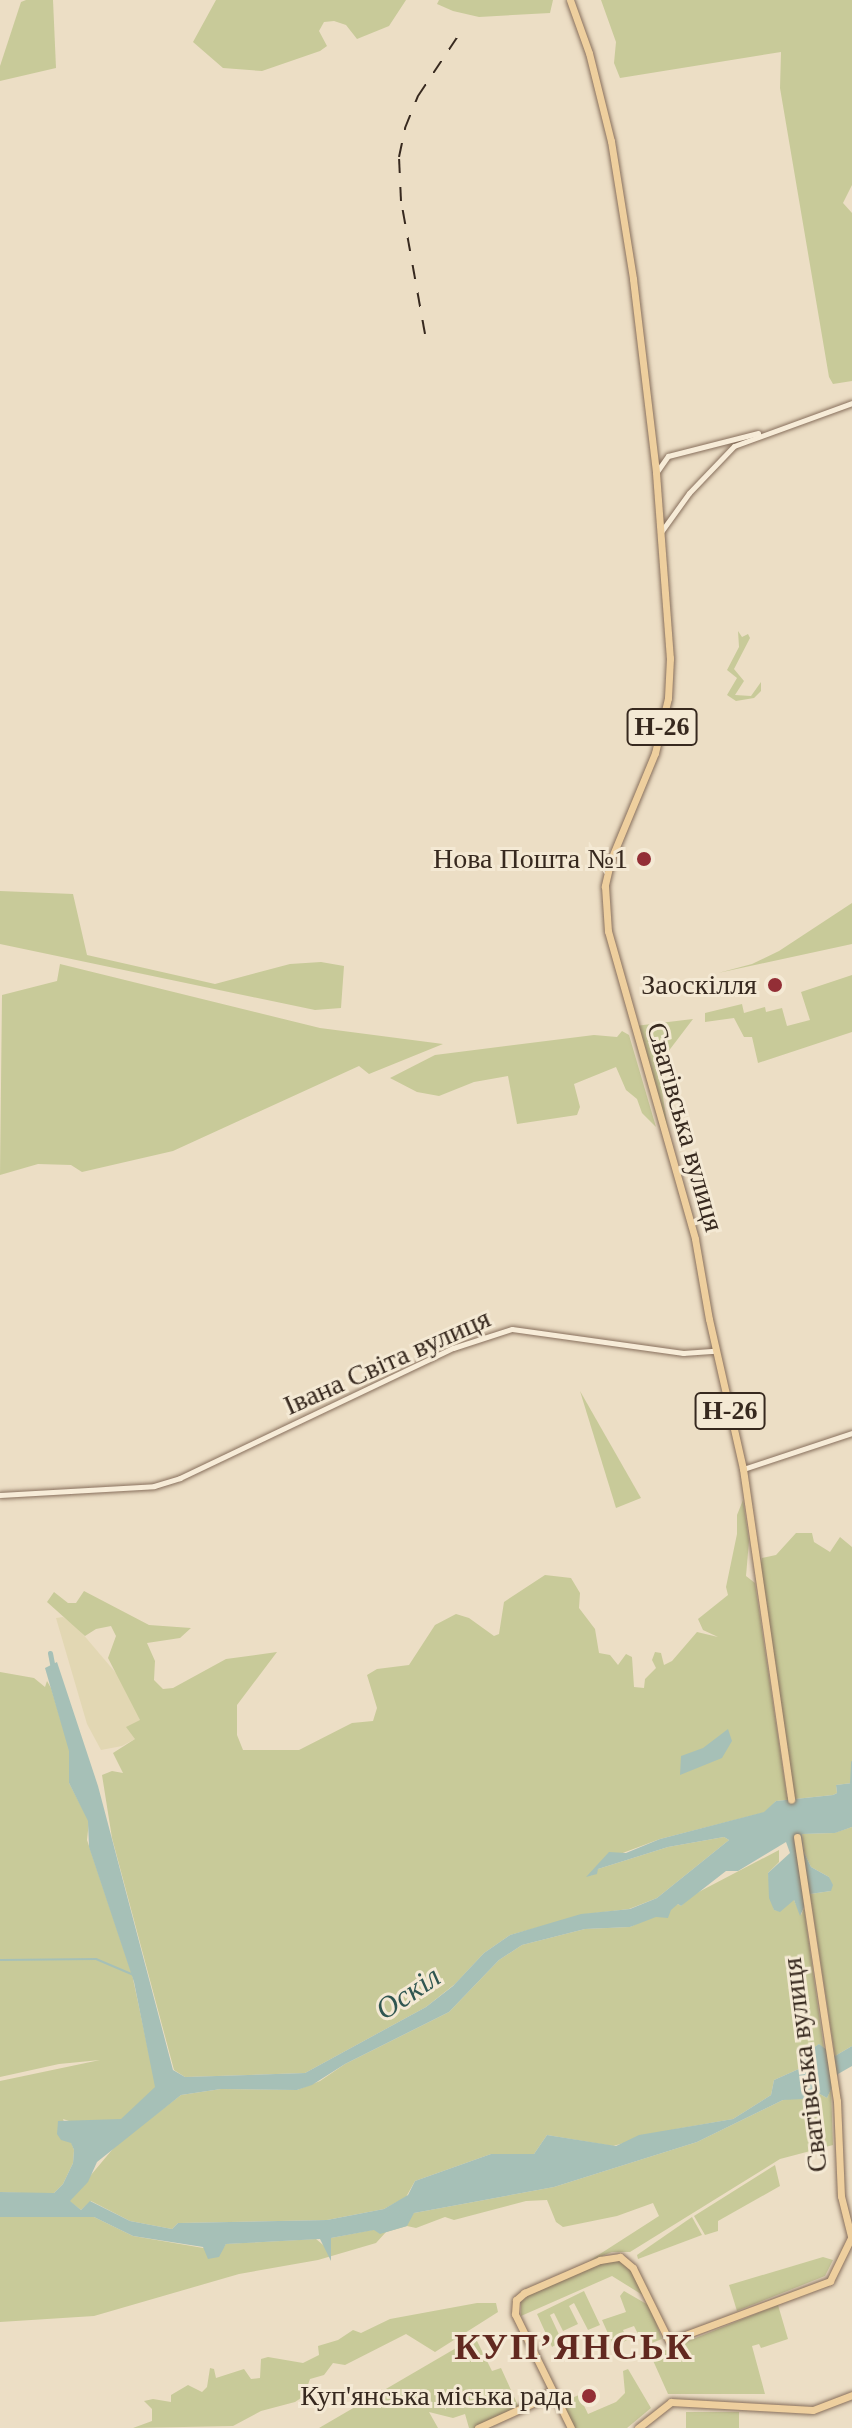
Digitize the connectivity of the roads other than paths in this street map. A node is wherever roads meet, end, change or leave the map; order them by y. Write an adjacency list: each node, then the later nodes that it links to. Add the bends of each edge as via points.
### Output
1 (570, 0): 4 (main road, Н-26, via 611,141)
2 (852, 403): 3 (street)
3 (775, 429): 4 (street, via 668,456); 5 (street, via 722,456)
4 (656, 473): 5 (main road, Сватівська вулиця / Н-26)
5 (661, 532): 6 (main road, Сватівська вулиця / Н-26, via 668,698 655,753 618,840 605,886 608,931 695,1239)
6 (715, 1351): 8 (main road, Сватівська вулиця / Н-26); 9 (street, Івана Світа вулиця, via 683,1353 512,1329 490,1334 180,1478 154,1486)
7 (852, 1433): 8 (street)
8 (743, 1469): 10 (main road, Сватівська вулиця / Н-26)
9 (0, 1495)
10 (791, 1800)
11 (797, 1837): 12 (main road, Сватівська вулиця, via 837,2101 841,2196)
12 (852, 2239): 13 (main road, via 830,2281 669,2341 633,2268 620,2257 600,2260 524,2293 516,2300 515,2314)
13 (550, 2391): 15 (main road); 16 (main road)
14 (852, 2395): 17 (main road, via 813,2410 671,2402)
15 (478, 2428)
16 (571, 2428)
17 (638, 2428)

